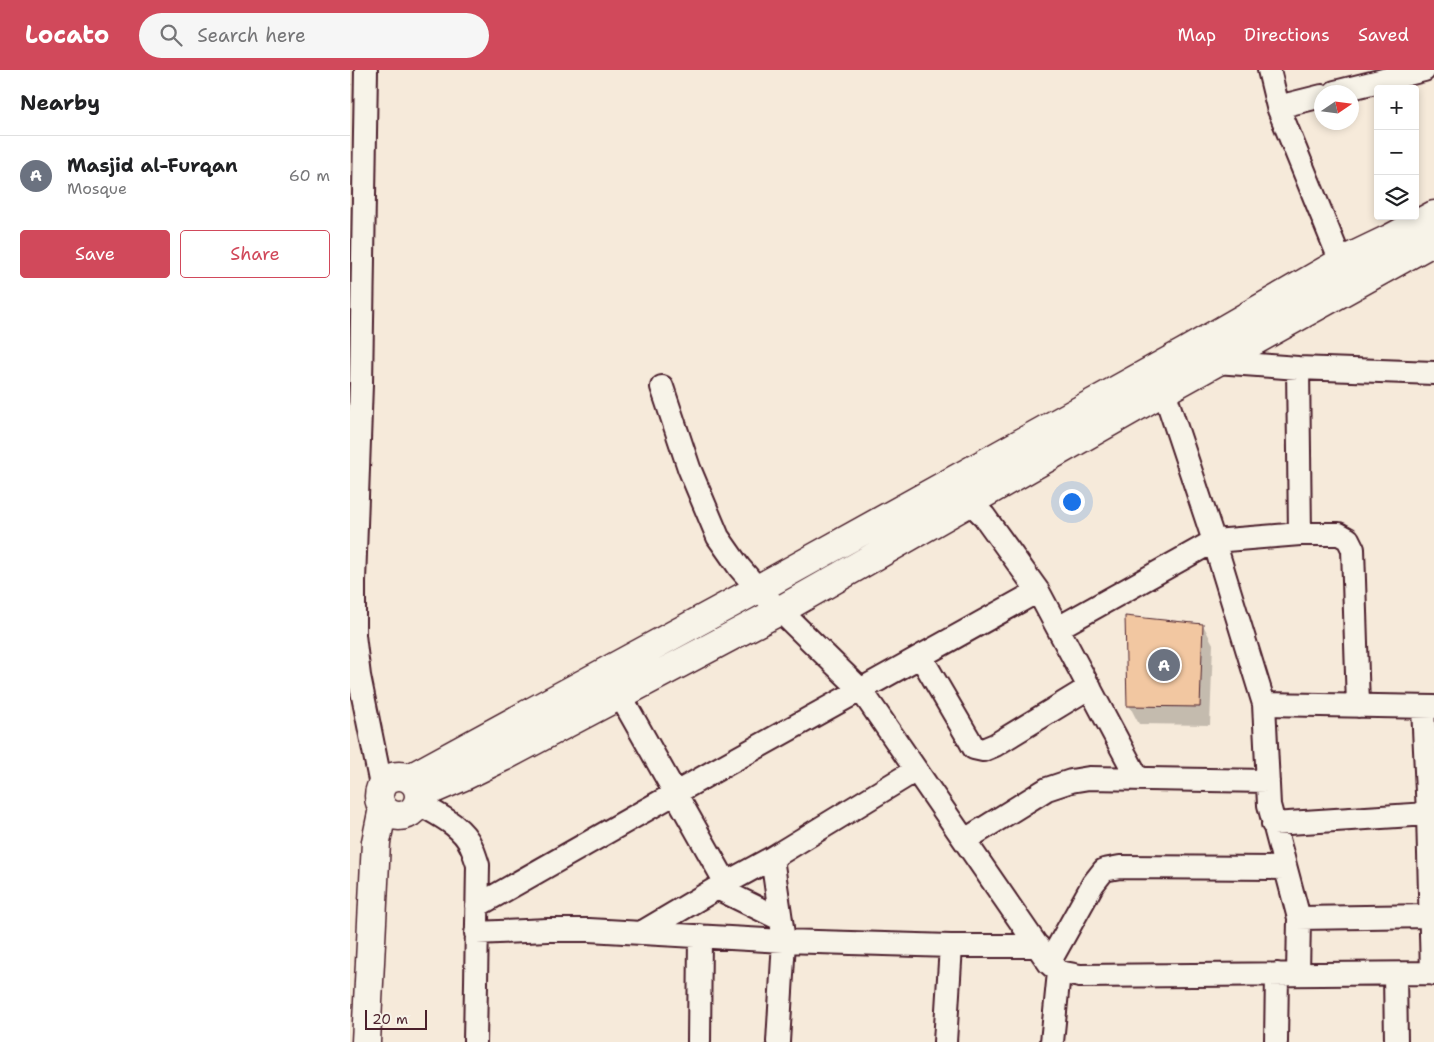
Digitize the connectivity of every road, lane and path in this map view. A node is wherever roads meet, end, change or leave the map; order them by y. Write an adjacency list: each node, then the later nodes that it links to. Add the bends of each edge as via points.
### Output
1 (366, 70): 34 (street, via 354,635 358,676)
2 (1270, 70): 6 (street)
3 (1424, 70): 4 (street)
4 (1359, 86)
5 (1314, 98): 6 (street)
6 (1278, 107): 9 (street)
7 (1434, 216): 9 (main road)
8 (1434, 241): 10 (main road)
9 (1341, 262): 18 (main road)
10 (1216, 362): 11 (street); 14 (main road)
11 (1298, 368): 12 (street); 16 (street)
12 (1434, 374)
13 (662, 387): 18 (street, via 689,468 718,537)
14 (1164, 391): 15 (main road); 17 (street)
15 (970, 502): 19 (street, via 984,516); 20 (main road)
16 (1300, 534): 17 (street); 27 (street, via 1339,534 1348,539 1353,549)
17 (1214, 541): 21 (street); 26 (street)
18 (758, 589): 20 (street); 32 (main road)
19 (1038, 591): 21 (street); 22 (street)
20 (779, 610): 24 (street); 25 (main road)
21 (1058, 628): 23 (street)
22 (921, 657): 23 (street, via 968,740 974,748 983,750); 24 (street)
23 (1090, 686): 30 (street)
24 (861, 690): 29 (street); 33 (street)
25 (620, 695): 32 (main road, via 464,776); 33 (street)
26 (1264, 704): 27 (street); 31 (street)
27 (1358, 706): 28 (street)
28 (1428, 707): 35 (street)
29 (916, 770): 37 (street); 38 (street)
30 (1138, 779): 31 (street); 37 (street, via 1071,780 1047,789)
31 (1268, 781): 36 (street)
32 (416, 792): 34 (main road, via 399,775 389,777); 34 (main road, via 412,812 402,816 391,815); 41 (street, via 471,845 478,865)
33 (676, 793): 40 (street); 41 (street)
34 (382, 797): 54 (main road, via 376,842)
35 (1428, 814): 36 (street); 42 (street)
36 (1273, 824): 39 (street)
37 (965, 840): 50 (street)
38 (772, 858): 40 (street); 44 (street)
39 (1285, 868): 43 (street); 50 (street, via 1120,867 1104,870)
40 (722, 885): 44 (street); 46 (street)
41 (477, 906): 45 (street)
42 (1431, 916): 43 (street); 53 (street)
43 (1299, 918): 51 (street)
44 (780, 919): 48 (street)
45 (476, 933): 46 (street, via 548,930); 55 (street)
46 (641, 933): 47 (street)
47 (700, 936): 48 (street); 56 (street)
48 (784, 941): 49 (street); 57 (street)
49 (951, 946): 50 (street); 58 (street)
50 (1049, 961): 51 (street, via 1080,976); 59 (street)
51 (1287, 974): 52 (street); 60 (street)
52 (1395, 974): 53 (street); 61 (street)
53 (1433, 974)
54 (366, 1042)
55 (475, 1042)
56 (699, 1042)
57 (778, 1042)
58 (945, 1042)
59 (1052, 1042)
60 (1276, 1042)
61 (1396, 1042)

